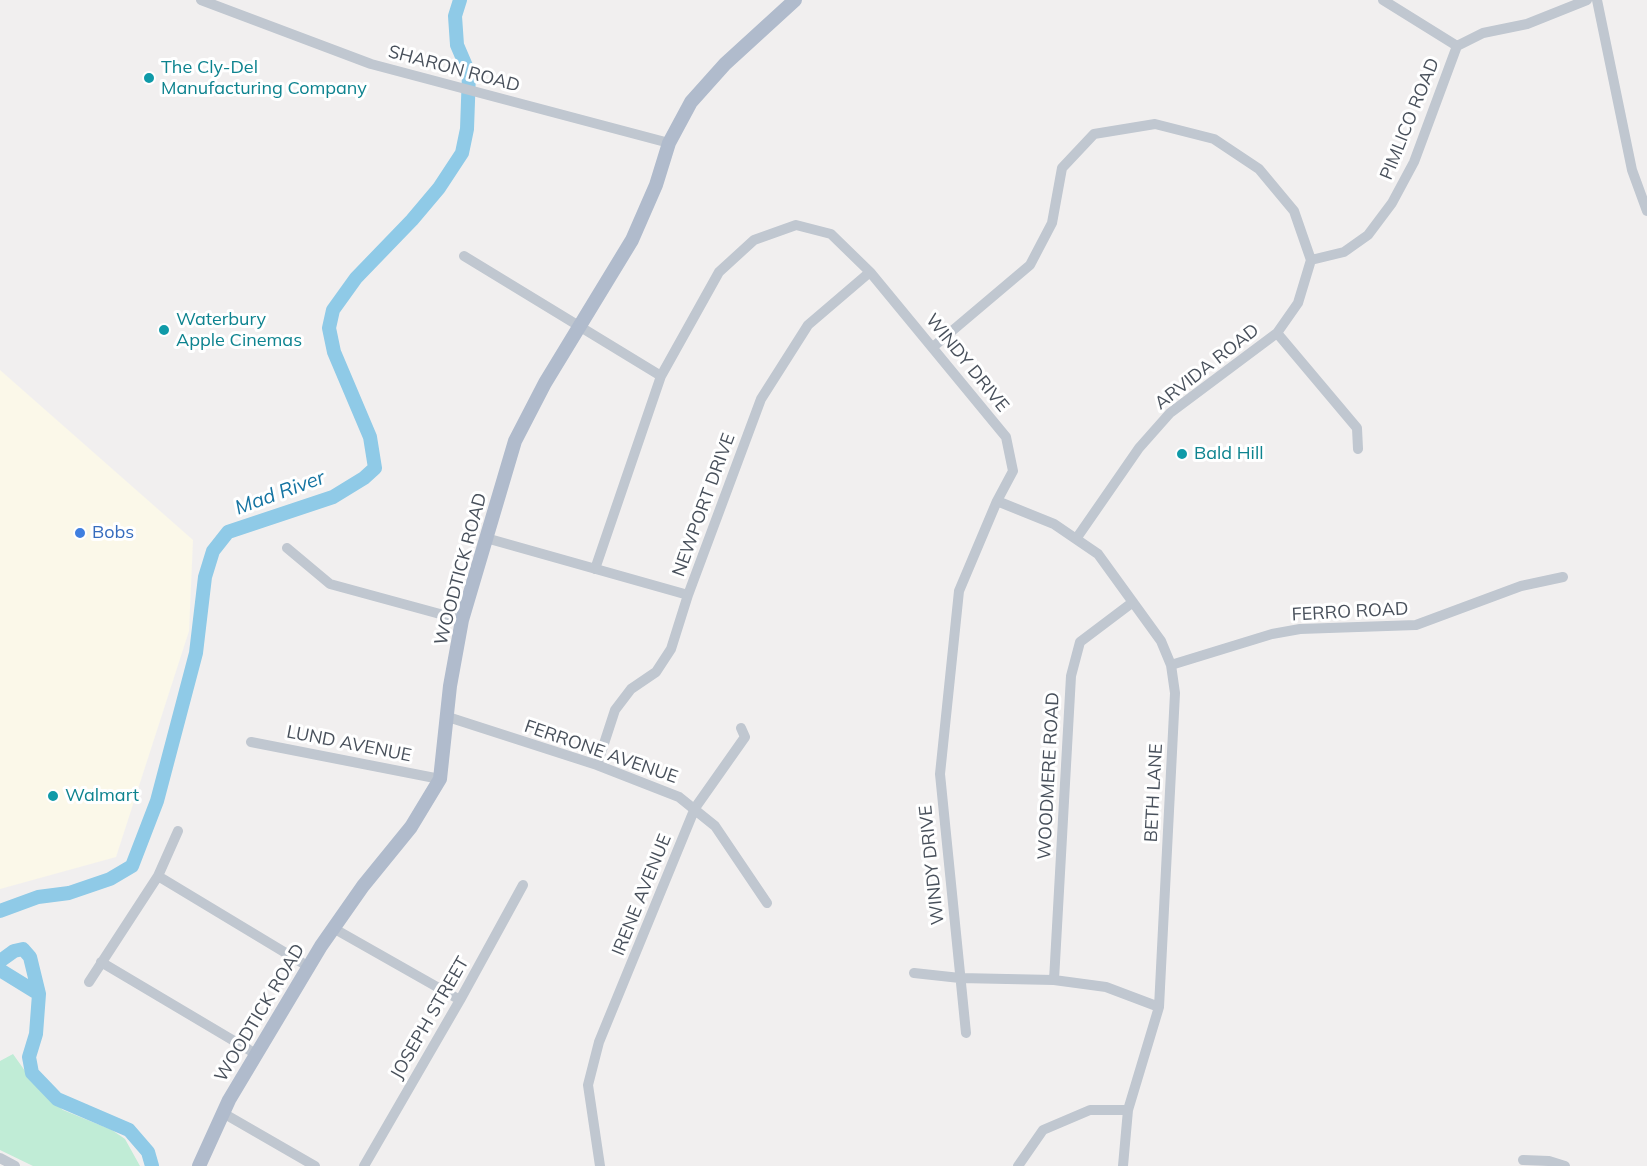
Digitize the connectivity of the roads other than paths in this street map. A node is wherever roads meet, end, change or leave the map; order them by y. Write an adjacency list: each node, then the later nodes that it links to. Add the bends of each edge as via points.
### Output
1 (201, 0): 7 (street, SHARON ROAD, via 341,55)
2 (795, 0): 7 (main road, WOODTICK ROAD, via 704,86)
3 (1383, 0): 6 (street)
4 (1587, 0): 6 (street, PIMLICO ROAD, via 1527,24 1483,33)
5 (1597, 0): 8 (street, via 1630,159)
6 (1457, 46): 10 (street, PIMLICO ROAD, via 1414,162 1392,203 1368,236 1344,252)
7 (669, 143): 12 (main road, WOODTICK ROAD, via 632,240)
8 (1647, 211)
9 (464, 256): 12 (street)
10 (1311, 260): 13 (street, ARVIDA ROAD, via 1298,303); 14 (street, via 1294,211 1259,169 1214,139 1155,124 1094,134 1062,168 1052,223 1030,265)
11 (870, 272): 14 (street, WINDY DRIVE); 15 (street, WINDY DRIVE, via 831,234 796,225 754,240 719,272); 23 (street, NEWPORT DRIVE, via 808,325 761,399)
12 (580, 327): 15 (street); 18 (main road, WOODTICK ROAD, via 515,441)
13 (1278, 333): 16 (street, via 1357,428); 19 (street, ARVIDA ROAD, via 1170,413 1139,448)
14 (933, 347): 17 (street, WINDY DRIVE, via 1006,437 1013,471)
15 (661, 376): 21 (street, WINDY DRIVE)
16 (1358, 449)
17 (997, 501): 19 (street, BETH LANE, via 1054,524); 41 (street, WINDY DRIVE, via 959,591 940,774)
18 (486, 538): 21 (street); 25 (main road, WOODTICK ROAD)
19 (1076, 539): 24 (street, BETH LANE, via 1098,554)
20 (287, 548): 25 (street, via 330,584)
21 (595, 569): 23 (street)
22 (1563, 577): 26 (street, FERRO ROAD, via 1521,586 1416,625 1300,629)
23 (688, 595): 30 (street, NEWPORT DRIVE, via 671,649 656,672 631,689 615,710)
24 (1133, 602): 26 (street, BETH LANE, via 1161,641); 42 (street, WOODMERE ROAD, via 1080,642 1071,676)
25 (462, 620): 27 (main road, WOODTICK ROAD)
26 (1171, 665): 45 (street, BETH LANE, via 1175,693)
27 (447, 717): 30 (street, FERRONE AVENUE); 31 (main road, WOODTICK ROAD)
28 (741, 728): 32 (street, IRENE AVENUE, via 745,737)
29 (251, 742): 31 (street, LUND AVENUE)
30 (597, 765): 32 (street, FERRONE AVENUE, via 679,797)
31 (440, 779): 37 (main road, WOODTICK ROAD, via 411,827)
32 (695, 808): 36 (street, FERRONE AVENUE, via 715,826); 56 (street, IRENE AVENUE, via 599,1042 588,1085)
33 (178, 831): 34 (street)
34 (158, 876): 38 (street); 39 (street)
35 (523, 885): 44 (street, JOSEPH STREET)
36 (767, 903)
37 (333, 928): 39 (main road, WOODTICK ROAD); 44 (street)
38 (102, 962): 43 (street); 47 (street)
39 (309, 967): 47 (main road, WOODTICK ROAD)
40 (914, 973): 41 (street)
41 (960, 978): 42 (street); 46 (street, WINDY DRIVE)
42 (1054, 980): 45 (street, via 1106,987)
43 (89, 982)
44 (460, 1000): 55 (street, JOSEPH STREET)
45 (1159, 1007): 48 (street, BETH LANE)
46 (966, 1033)
47 (256, 1054): 49 (main road, WOODTICK ROAD)
48 (1128, 1110): 57 (street, via 1090,1110 1043,1130); 58 (street, BETH LANE)
49 (223, 1113): 53 (main road, WOODTICK ROAD); 54 (street)
50 (0, 1158): 52 (street)
51 (1523, 1160): 59 (street)
52 (15, 1166)
53 (199, 1166)
54 (315, 1166)
55 (364, 1166)
56 (600, 1166)
57 (1018, 1166)
58 (1124, 1166)
59 (1564, 1166)

